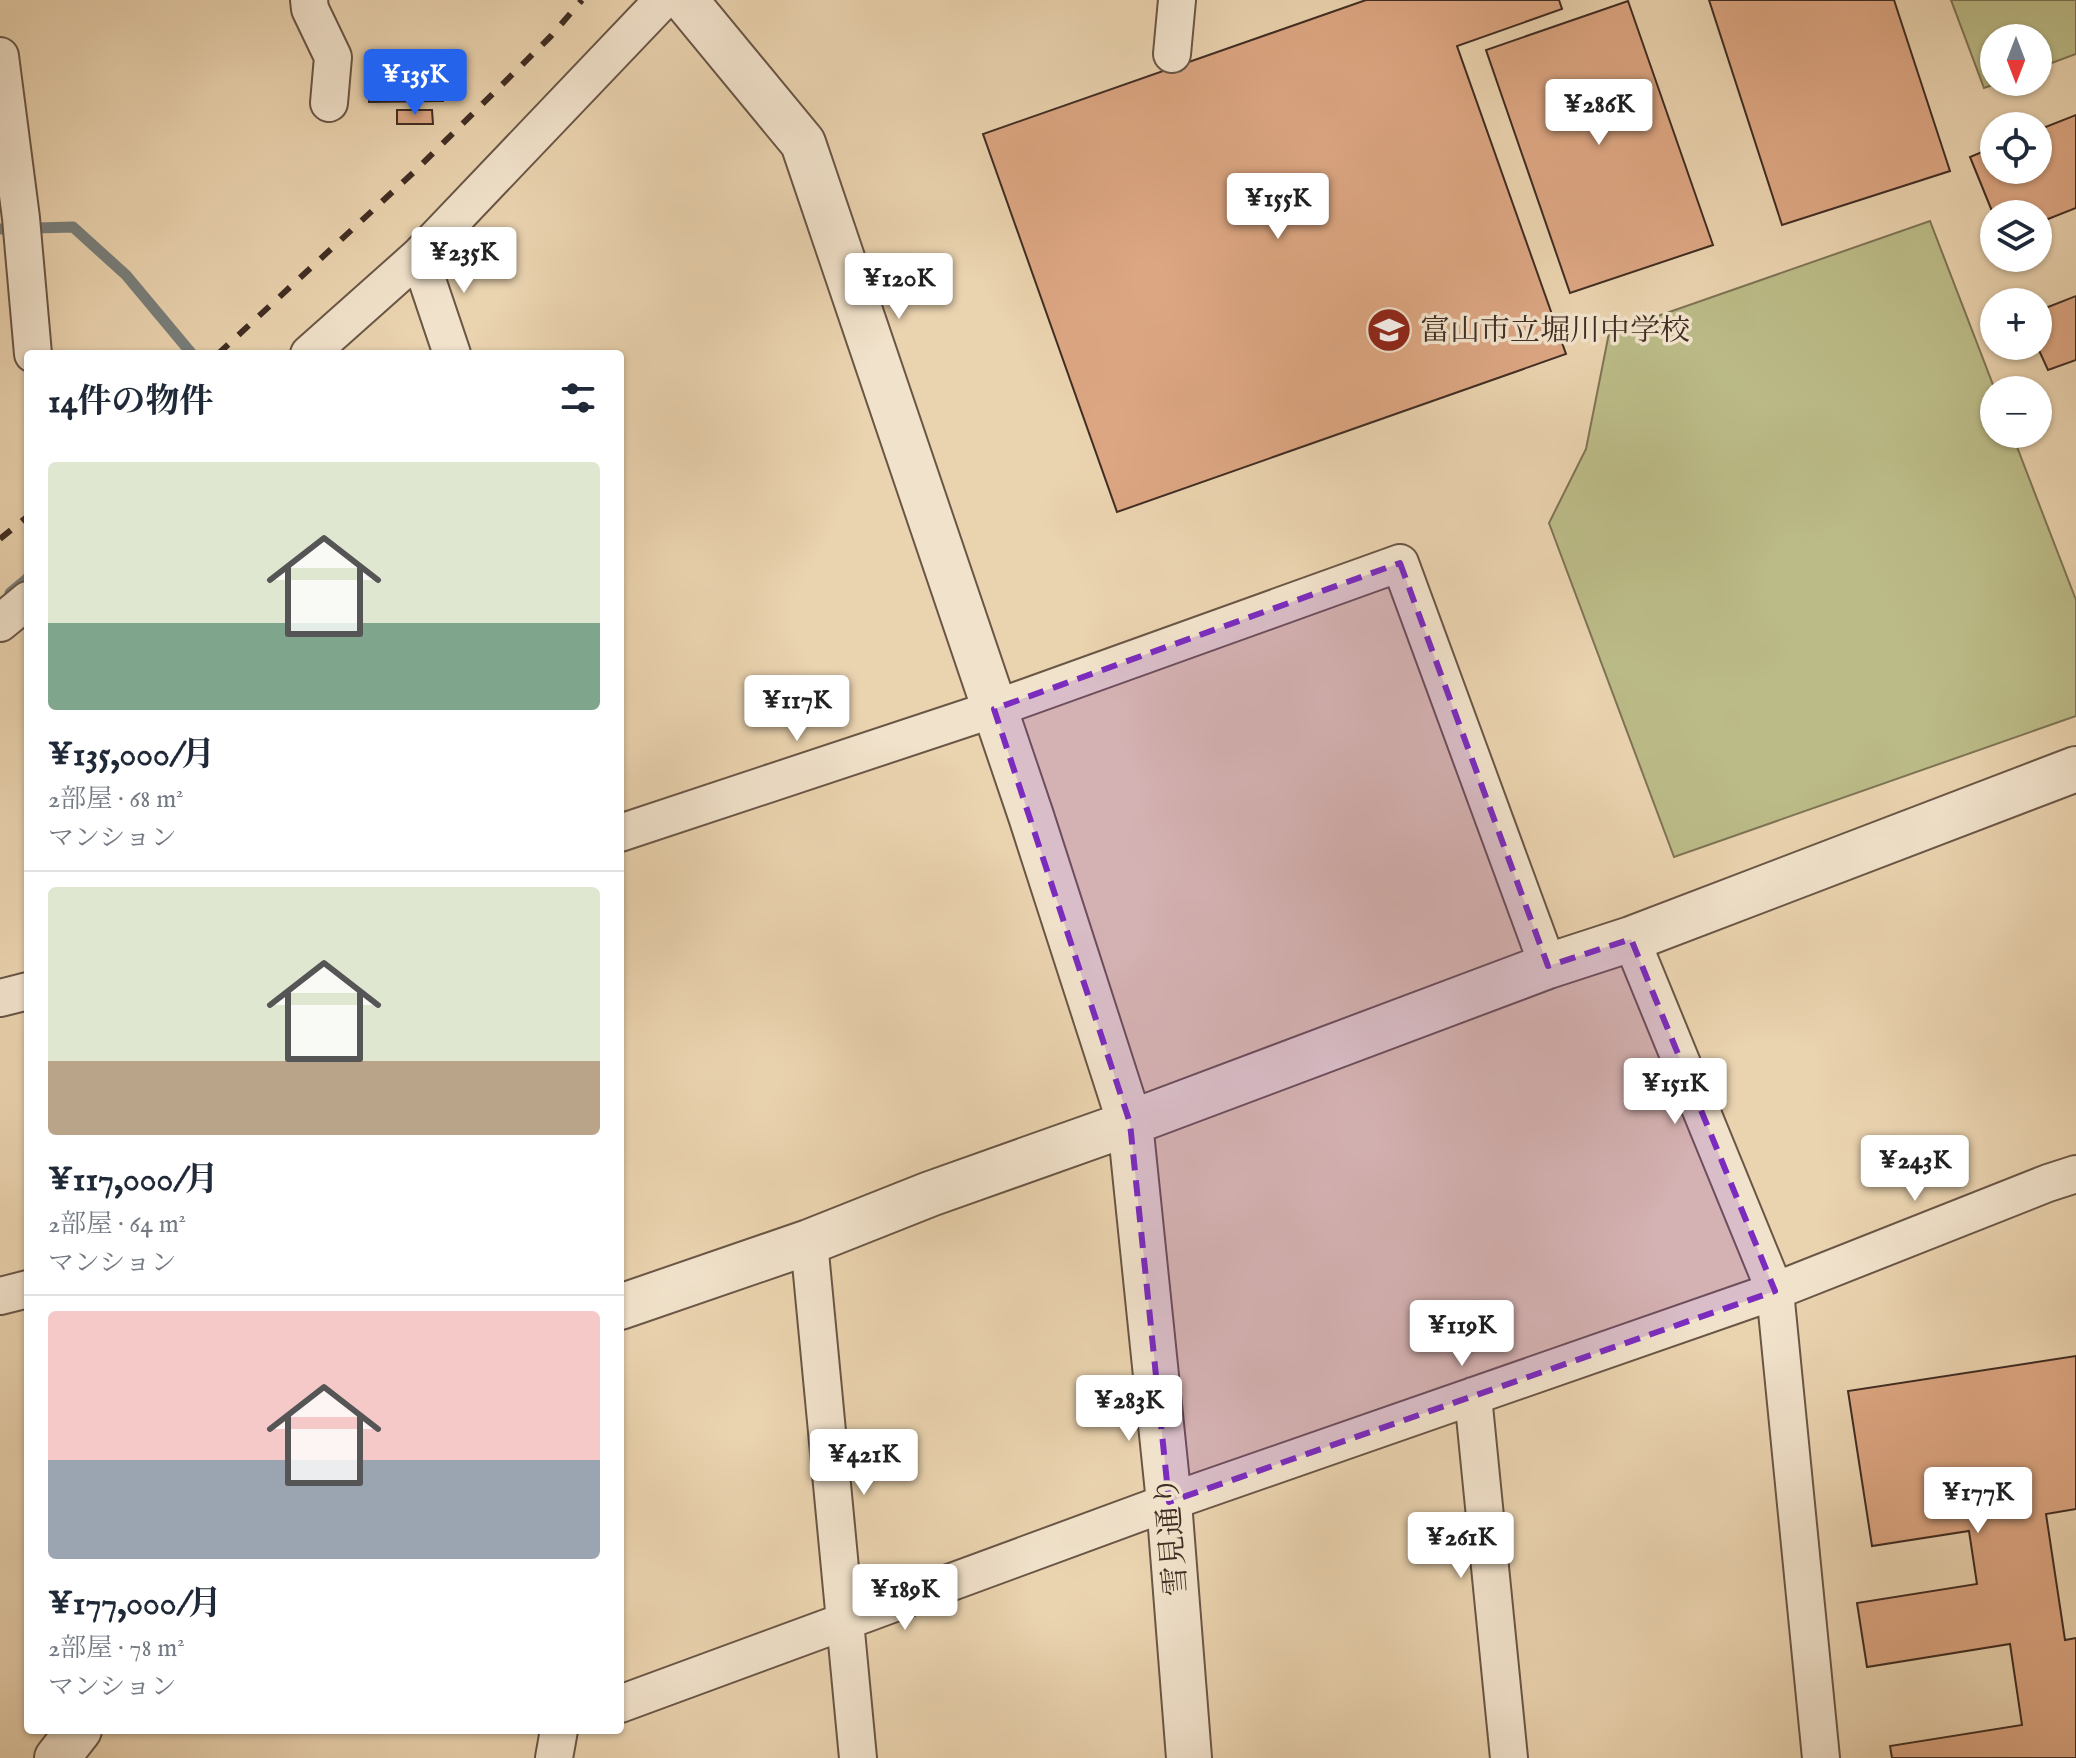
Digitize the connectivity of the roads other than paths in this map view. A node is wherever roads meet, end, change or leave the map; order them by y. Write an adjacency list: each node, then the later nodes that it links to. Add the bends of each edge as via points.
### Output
1 (309, 0): 7 (street, via 333,57)
2 (663, 0): 8 (street)
3 (685, 0): 16 (street, 雪見通り, via 803,143)
4 (1177, 0): 5 (street)
5 (1172, 54)
6 (0, 56): 11 (street)
7 (329, 103)
8 (419, 256): 12 (street); 13 (street)
9 (0, 331): 10 (street)
10 (30, 350)
11 (33, 350)
12 (313, 350)
13 (451, 350)
14 (24, 603): 15 (street)
15 (0, 623)
16 (994, 709): 18 (street); 20 (street, via 1400,563); 23 (street, 雪見通り)
17 (2076, 769): 19 (street)
18 (624, 832)
19 (1631, 939): 20 (street); 27 (street)
20 (1548, 966): 23 (street)
21 (24, 992): 22 (street)
22 (0, 998)
23 (1130, 1123): 25 (street); 31 (street, 雪見通り)
24 (2076, 1174): 27 (street)
25 (809, 1242): 29 (street); 32 (street)
26 (24, 1290): 28 (street)
27 (1775, 1291): 30 (street); 41 (street)
28 (0, 1296)
29 (624, 1306)
30 (1473, 1396): 31 (street); 40 (street)
31 (1169, 1502): 32 (street); 39 (street, 雪見通り)
32 (845, 1622): 33 (street); 38 (street)
33 (624, 1703)
34 (76, 1734): 36 (street)
35 (558, 1734): 37 (street)
36 (57, 1758)
37 (554, 1758)
38 (858, 1758)
39 (1189, 1758)
40 (1509, 1758)
41 (1821, 1758)

